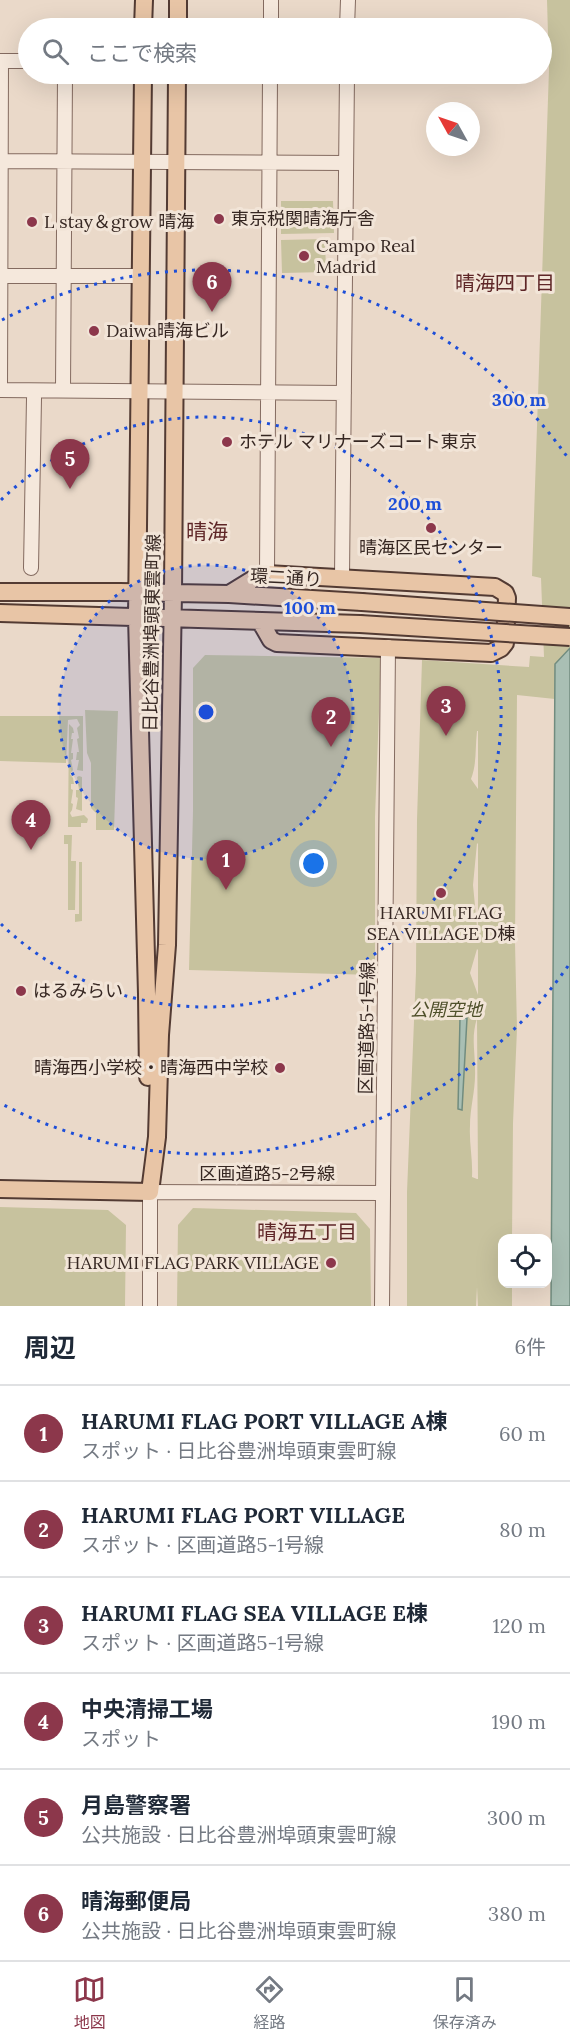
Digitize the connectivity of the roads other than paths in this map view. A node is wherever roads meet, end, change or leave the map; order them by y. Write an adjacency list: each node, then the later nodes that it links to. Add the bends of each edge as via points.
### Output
1 (144, 0): 5 (main road)
2 (178, 0): 6 (main road)
3 (271, 0): 7 (street)
4 (348, 0): 8 (street)
5 (143, 18)
6 (178, 18)
7 (271, 18)
8 (347, 18)
9 (0, 61): 10 (street); 16 (street)
10 (18, 61)
11 (65, 84): 17 (street)
12 (143, 84): 18 (main road, 日比谷豊洲埠頭東雲町線)
13 (177, 84): 19 (main road, 日比谷豊洲埠頭東雲町線)
14 (270, 84): 20 (street)
15 (347, 84): 21 (street)
16 (1, 161): 17 (street); 22 (street)
17 (64, 162): 18 (street); 23 (street)
18 (142, 162): 19 (street); 24 (main road, 日比谷豊洲埠頭東雲町線)
19 (176, 162): 20 (street); 28 (main road, 日比谷豊洲埠頭東雲町線)
20 (270, 163): 21 (street); 29 (street)
21 (346, 164): 30 (street)
22 (1, 276): 23 (street); 26 (street)
23 (63, 276): 24 (street); 25 (street)
24 (140, 276): 27 (main road, 日比谷豊洲埠頭東雲町線)
25 (63, 389): 26 (street); 27 (street)
26 (0, 390)
27 (139, 391): 28 (street); 36 (main road, 日比谷豊洲埠頭東雲町線)
28 (174, 391): 29 (street); 37 (main road, 日比谷豊洲埠頭東雲町線)
29 (268, 392): 30 (street); 33 (street)
30 (344, 393): 34 (street)
31 (34, 398): 32 (street)
32 (31, 568)
33 (267, 574): 34 (main road); 38 (main road)
34 (342, 578): 45 (main road, via 495,587 505,593 505,644 497,651)
35 (0, 592): 36 (main road, 環二通り)
36 (137, 592): 37 (main road, 環二通り); 40 (main road, 日比谷豊洲埠頭東雲町線)
37 (173, 593): 38 (main road, 環二通り); 42 (main road, 日比谷豊洲埠頭東雲町線)
38 (229, 594): 41 (main road, 環二通り, bridge)
39 (0, 613): 40 (main road)
40 (137, 617): 42 (main road); 47 (main road, 日比谷豊洲埠頭東雲町線)
41 (570, 617)
42 (173, 618): 43 (main road); 46 (main road, 日比谷豊洲埠頭東雲町線)
43 (260, 621): 44 (main road, bridge); 45 (main road, via 270,640 277,643)
44 (570, 637)
45 (388, 647): 50 (street, 区画道路5-1号線)
46 (168, 894): 47 (main road, via 161,942); 49 (main road, 日比谷豊洲埠頭東雲町線, via 157,1137)
47 (146, 945): 49 (main road, 日比谷豊洲埠頭東雲町線)
48 (0, 1189): 49 (main road)
49 (150, 1192): 50 (street, 区画道路5-2号線); 51 (street)
50 (383, 1193): 52 (street, 区画道路5-1号線)
51 (150, 1306)
52 (382, 1306)

